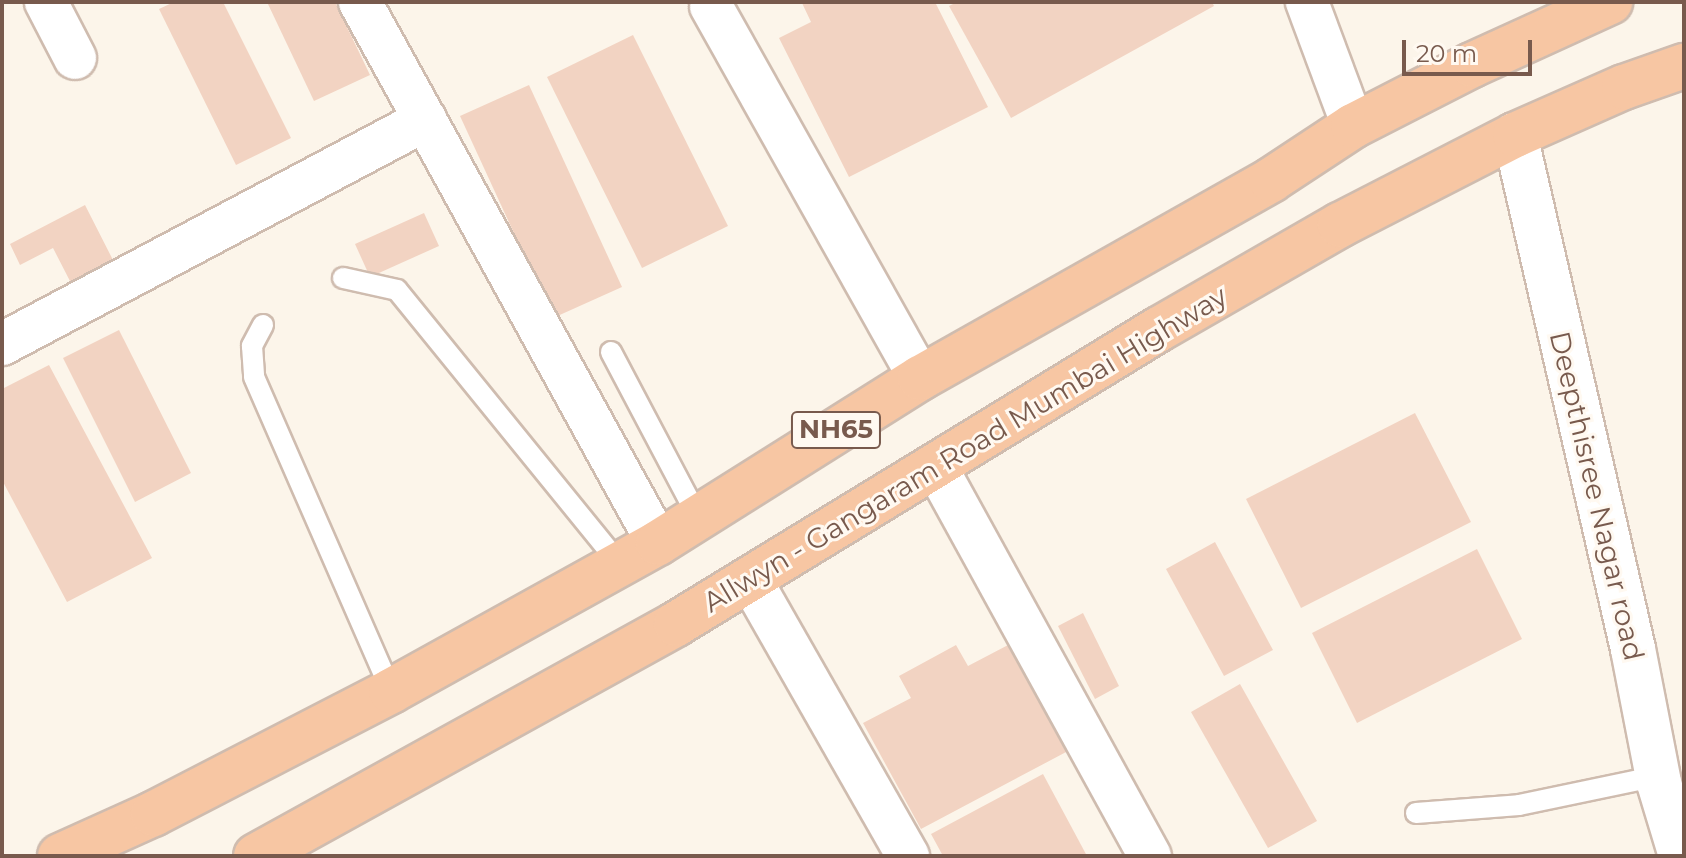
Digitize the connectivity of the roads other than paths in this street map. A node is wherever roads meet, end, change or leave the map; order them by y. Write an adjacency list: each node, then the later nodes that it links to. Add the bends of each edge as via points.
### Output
1 (46, 2): 6 (street)
2 (360, 2): 8 (street)
3 (1307, 2): 9 (street)
4 (1608, 2): 9 (highway, NH65)
5 (711, 6): 15 (street)
6 (75, 58)
7 (1684, 66): 10 (highway, Allwyn - Gangaram Road Mumbai Highway / NH65)
8 (425, 120): 13 (street); 18 (street)
9 (1353, 126): 15 (highway, NH65, via 1271,180)
10 (1515, 135): 16 (highway, Allwyn - Gangaram Road Mumbai Highway / NH65, via 1340,225); 22 (street, Deepthisree Nagar road)
11 (343, 278): 19 (lane, via 397,290)
12 (263, 325): 21 (lane, via 252,346 254,377)
13 (2, 344)
14 (611, 352): 17 (lane)
15 (920, 378): 17 (highway, NH65)
16 (936, 467): 20 (highway, Allwyn - Gangaram Road Mumbai Highway / NH65); 28 (street)
17 (698, 517): 18 (highway, NH65)
18 (658, 543): 19 (highway, NH65)
19 (620, 564): 21 (highway, NH65)
20 (750, 579): 24 (highway, Allwyn - Gangaram Road Mumbai Highway / NH65); 27 (street)
21 (391, 691): 26 (highway, NH65)
22 (1658, 779): 23 (lane, via 1519,805); 25 (street, Deepthisree Nagar road)
23 (1416, 813)
24 (282, 850)
25 (1680, 852)
26 (60, 856)
27 (908, 856)
28 (1150, 856)

